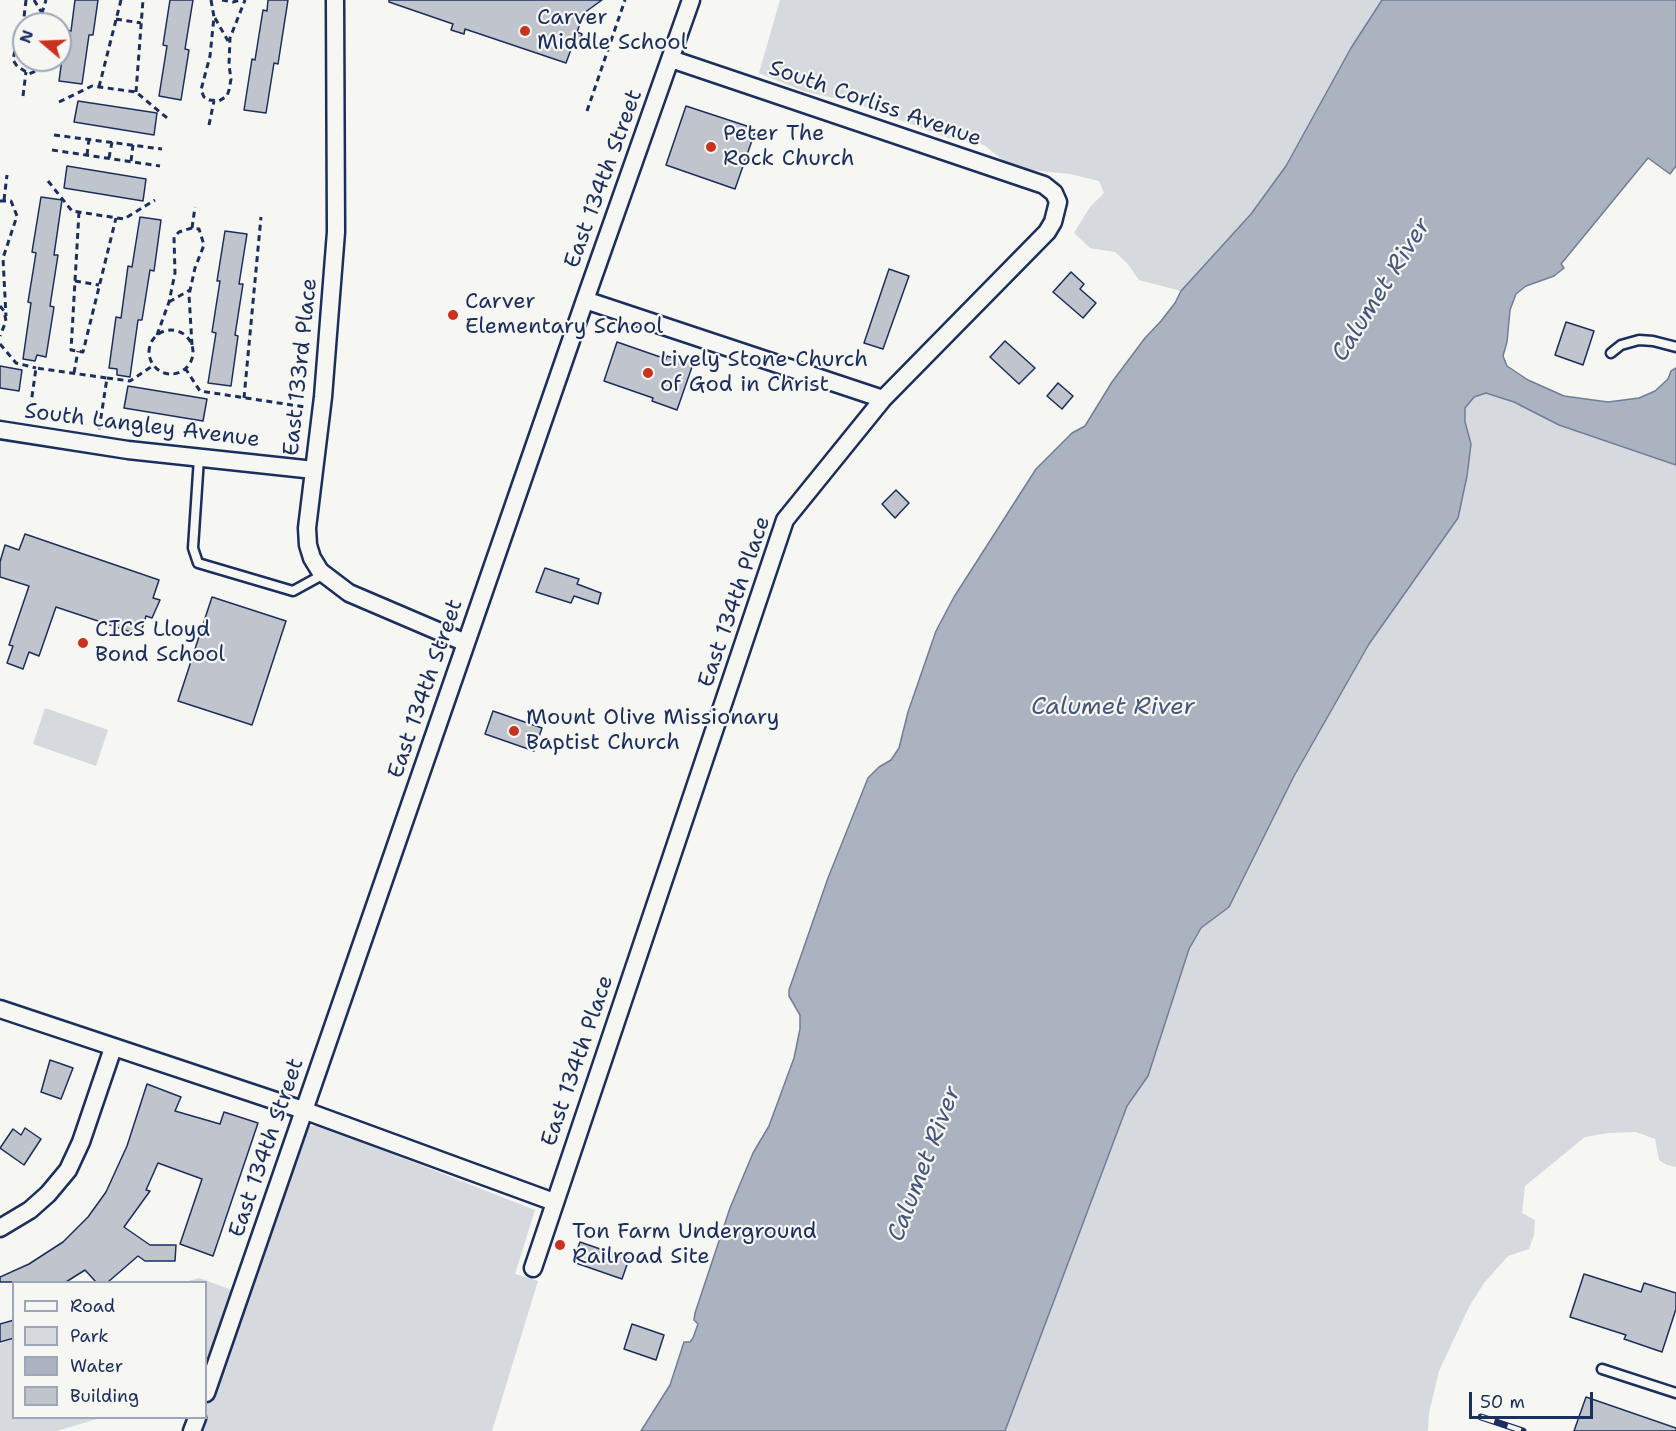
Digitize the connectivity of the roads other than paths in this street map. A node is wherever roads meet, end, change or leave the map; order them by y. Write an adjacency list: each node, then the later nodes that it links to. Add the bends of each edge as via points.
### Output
1 (335, 0): 11 (street, East 133rd Place, via 336,232)
2 (691, 0): 3 (street, East 134th Street)
3 (671, 59): 4 (street, South Corliss Avenue, via 1044,185); 5 (street, East 134th Street)
4 (1058, 202): 8 (street, East 134th Place, via 1047,232)
5 (585, 300): 8 (street); 13 (street, East 134th Street)
6 (1676, 347): 7 (lane, via 1639,340 1621,345)
7 (1611, 353)
8 (883, 399): 17 (street, East 134th Place, via 785,520)
9 (0, 430): 10 (street, South Langley Avenue)
10 (200, 458): 11 (street, South Langley Avenue); 12 (lane, via 193,549 198,563 293,591)
11 (314, 470): 12 (street, East 133rd Place, via 308,545)
12 (324, 574): 13 (street, East 133rd Place, via 349,593)
13 (466, 644): 16 (street, East 134th Street)
14 (0, 1009): 15 (street)
15 (113, 1048): 16 (street); 18 (street, via 68,1170 30,1210)
16 (303, 1110): 17 (street); 21 (street, East 134th Street)
17 (554, 1202): 19 (street, East 134th Place)
18 (0, 1228)
19 (533, 1268)
20 (1602, 1369): 22 (lane)
21 (207, 1390)
22 (1676, 1393)

